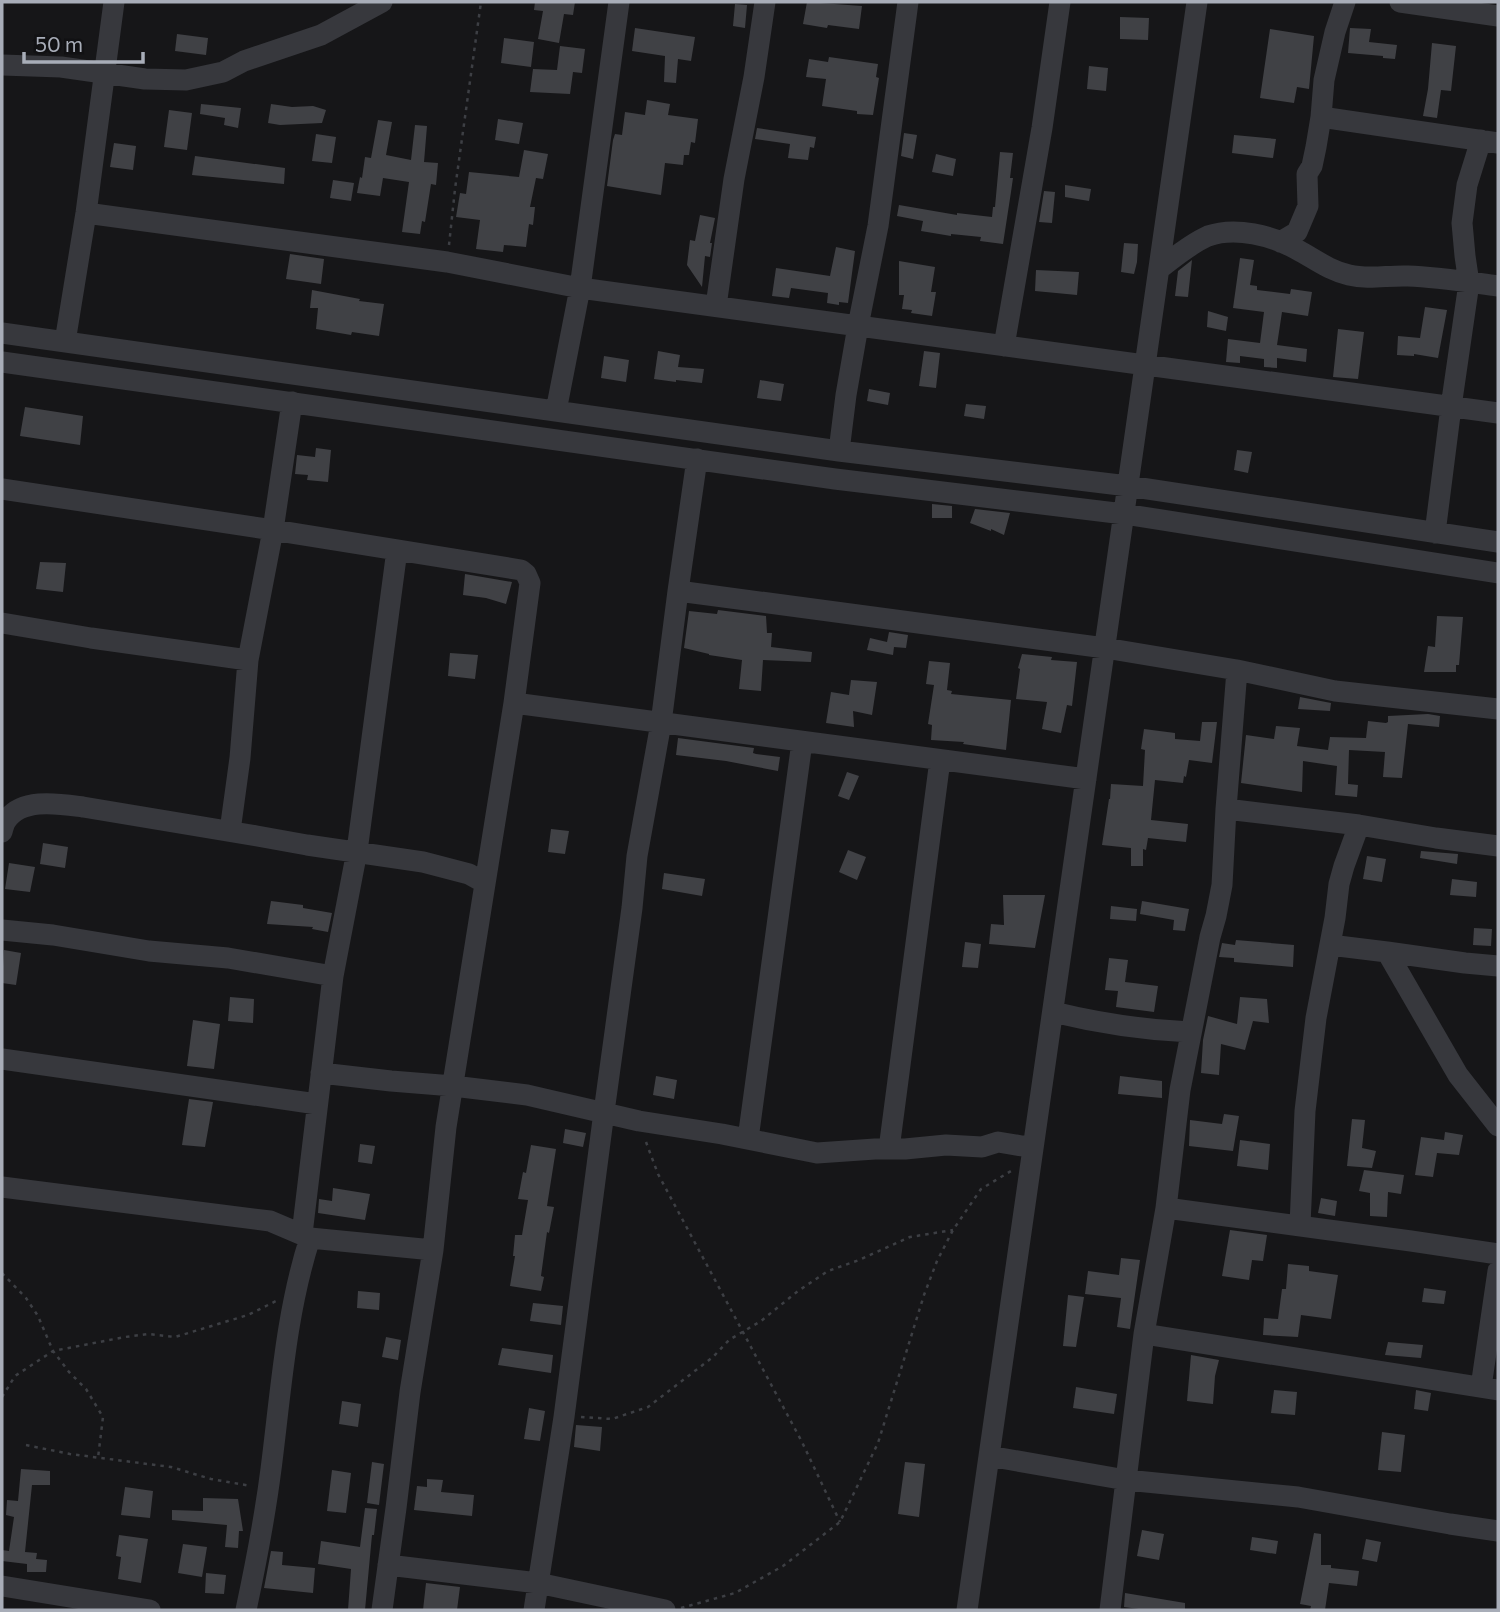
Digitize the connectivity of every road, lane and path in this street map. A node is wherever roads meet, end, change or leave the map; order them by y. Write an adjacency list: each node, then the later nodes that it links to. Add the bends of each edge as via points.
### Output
1 (114, 2): 13 (street)
2 (382, 2): 13 (street, via 321,35 215,75 172,80)
3 (481, 2): 18 (path)
4 (619, 2): 22 (street)
5 (765, 2): 23 (street)
6 (908, 2): 24 (street, via 878,226)
7 (1060, 2): 27 (street)
8 (1197, 2): 19 (street)
9 (1345, 2): 14 (street, via 1324,80)
10 (1400, 2): 11 (street)
11 (1498, 16)
12 (2, 65): 13 (street)
13 (104, 74): 16 (street)
14 (1321, 117): 15 (street); 17 (street, via 1307,174 1308,206 1297,232)
15 (1489, 141): 20 (street, via 1467,185 1462,223)
16 (86, 213): 18 (street); 26 (street)
17 (1280, 242): 19 (street, via 1244,232 1210,236); 20 (street, via 1350,275)
18 (447, 262): 22 (street)
19 (1159, 269): 29 (street)
20 (1469, 283): 21 (street); 31 (street)
21 (1498, 286)
22 (580, 288): 23 (street); 32 (street)
23 (716, 306): 24 (street)
24 (858, 326): 27 (street); 34 (street)
25 (2, 334): 26 (street)
26 (65, 342): 32 (street)
27 (1003, 346): 29 (street)
28 (2, 362): 30 (street)
29 (1145, 365): 31 (street); 36 (street)
30 (292, 402): 35 (street); 39 (street)
31 (1451, 407): 33 (street); 40 (street)
32 (556, 411): 34 (street)
33 (1498, 413)
34 (839, 451): 36 (street)
35 (697, 459): 38 (street); 44 (street)
36 (1128, 486): 38 (street); 40 (street)
37 (2, 489): 39 (street)
38 (1124, 514): 43 (street); 46 (street)
39 (272, 530): 42 (street); 47 (street)
40 (1435, 533): 41 (street)
41 (1498, 542)
42 (397, 550): 49 (street, via 526,574 530,583); 60 (street)
43 (1498, 573)
44 (678, 591): 46 (street); 51 (street)
45 (2, 623): 47 (street)
46 (1105, 648): 48 (street); 54 (street)
47 (248, 660): 57 (street)
48 (1237, 670): 50 (street, via 1335,691); 55 (street)
49 (514, 703): 51 (street); 61 (street)
50 (1498, 709)
51 (661, 723): 52 (street); 73 (street, via 637,856)
52 (802, 741): 53 (street); 76 (street)
53 (940, 760): 54 (street); 78 (street)
54 (1086, 779): 67 (street)
55 (1226, 809): 56 (street); 68 (street, via 1222,885)
56 (1359, 825): 59 (street); 63 (street, via 1343,866)
57 (230, 831): 58 (street, via 58,804 16,811); 60 (street)
58 (2, 832)
59 (1498, 846)
60 (357, 851): 61 (street, via 469,874); 66 (street)
61 (485, 883): 71 (street)
62 (2, 930): 66 (street)
63 (1330, 945): 64 (street); 81 (street, via 1308,1076)
64 (1387, 952): 65 (street); 75 (street, via 1458,1075)
65 (1498, 966)
66 (333, 976): 70 (street)
67 (1052, 1012): 68 (street, via 1158,1031); 77 (street)
68 (1190, 1032): 80 (street)
69 (2, 1059): 72 (street)
70 (321, 1073): 71 (street); 72 (street)
71 (453, 1086): 73 (street, via 527,1095); 84 (street)
72 (317, 1104): 83 (street)
73 (604, 1112): 74 (street); 94 (street)
74 (639, 1121): 76 (street); 89 (path, via 658,1174)
75 (1498, 1126)
76 (748, 1139): 78 (street, via 817,1153)
77 (1028, 1146): 78 (street, via 998,1142 982,1147); 82 (path, via 1010,1172 981,1189); 96 (street)
78 (889, 1149)
79 (2, 1186): 83 (street, via 271,1221)
80 (1166, 1208): 81 (street); 90 (street)
81 (1300, 1225): 85 (street)
82 (953, 1230): 89 (path, via 910,1237 828,1271); 100 (path, via 924,1295 877,1443)
83 (306, 1236): 84 (street); 88 (street)
84 (433, 1250): 102 (street)
85 (1498, 1254)
86 (1498, 1270): 92 (street)
87 (2, 1273): 91 (path, via 38,1316)
88 (294, 1300): 91 (path, via 282,1297 248,1315 175,1338 125,1336); 99 (street)
89 (743, 1331): 94 (path, via 648,1407 612,1419); 100 (path)
90 (1144, 1334): 92 (street); 98 (street)
91 (53, 1351): 93 (path, via 15,1376); 97 (path, via 103,1417)
92 (1490, 1389)
93 (2, 1397)
94 (564, 1417): 103 (street)
95 (26, 1445): 97 (path)
96 (989, 1456): 98 (street); 111 (street)
97 (98, 1458): 99 (path, via 171,1467)
98 (1126, 1480): 101 (street, via 1298,1497); 112 (street)
99 (269, 1488): 106 (street)
100 (841, 1522): 110 (path, via 783,1566 736,1593)
101 (1498, 1531)
102 (388, 1565): 103 (street); 107 (street)
103 (538, 1583): 108 (street); 109 (street)
104 (2, 1587): 105 (street)
105 (150, 1610)
106 (246, 1610)
107 (382, 1610)
108 (534, 1610)
109 (665, 1610)
110 (673, 1610)
111 (967, 1610)
112 (1110, 1610)

